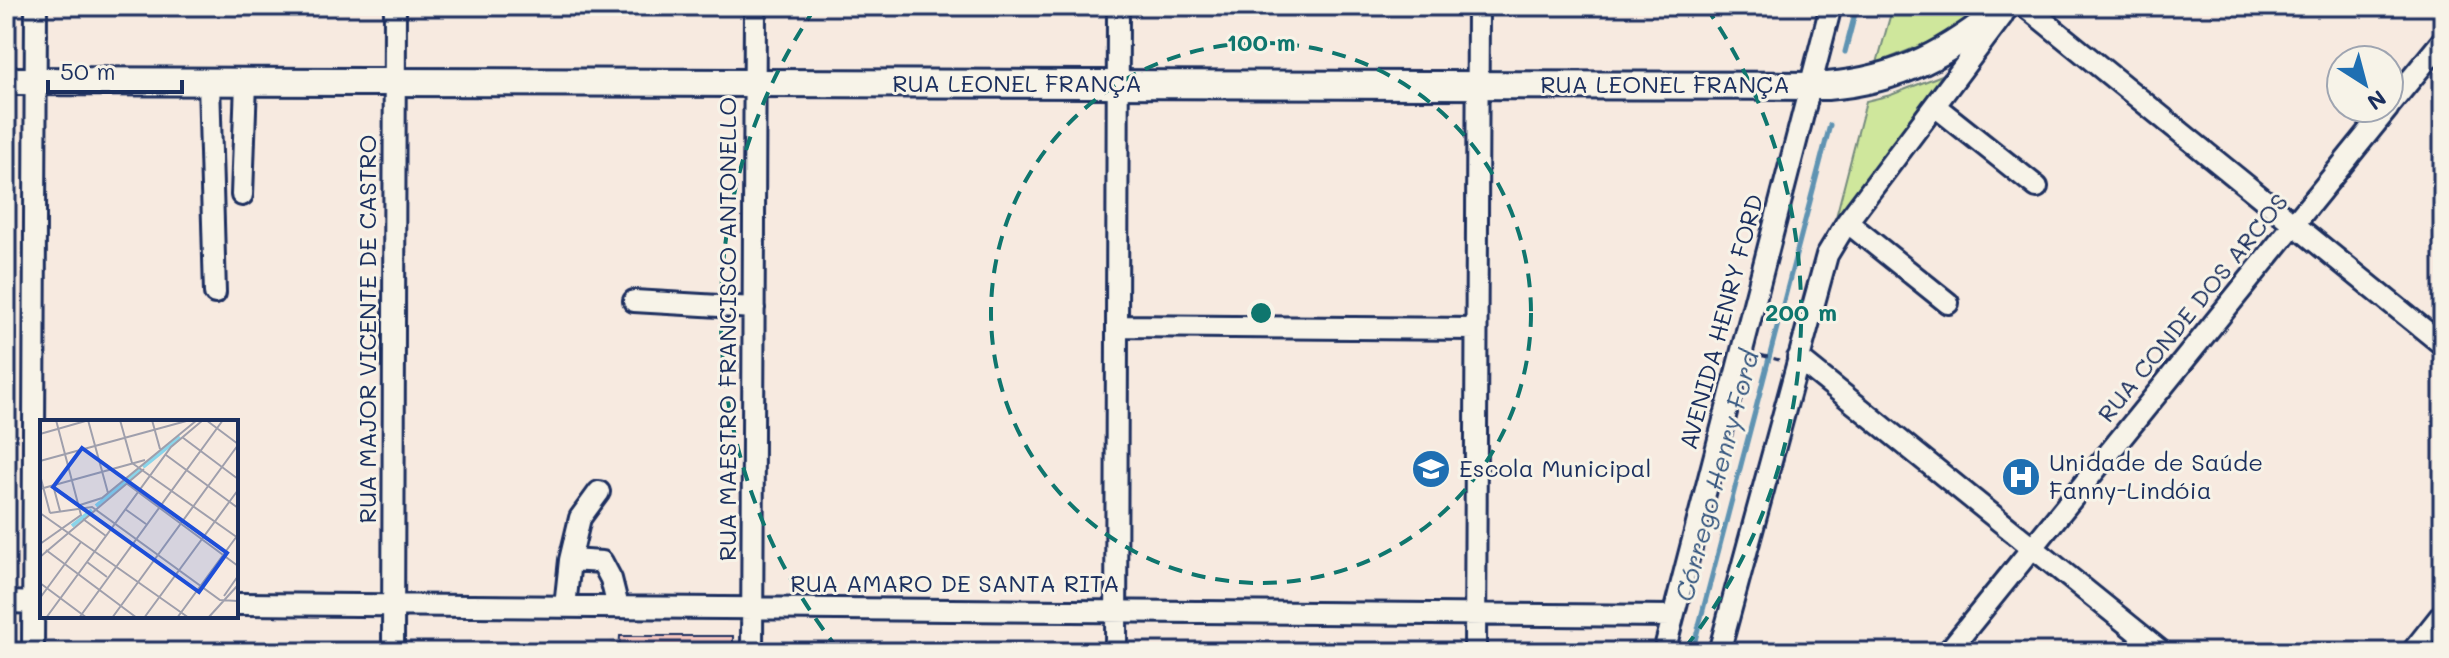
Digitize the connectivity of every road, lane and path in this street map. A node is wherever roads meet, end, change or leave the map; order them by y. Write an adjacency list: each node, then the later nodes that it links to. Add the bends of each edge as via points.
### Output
1 (36, 6): 11 (street)
2 (395, 6): 14 (street, RUA MAJOR VICENTE DE CASTRO)
3 (755, 6): 15 (street, RUA MAESTRO FRANCISCO ANTONELLO)
4 (1118, 6): 16 (street)
5 (1478, 6): 17 (street)
6 (1831, 6): 18 (street, AVENIDA HENRY FORD)
7 (2008, 6): 18 (main road, RUA LEONEL FRANÇA, via 1929,61 1872,80); 20 (street)
8 (2025, 6): 25 (street)
9 (2443, 40): 19 (street, RUA CONDE DOS ARCOS)
10 (6, 81): 11 (main road, RUA LEONEL FRANÇA)
11 (36, 81): 12 (main road, RUA LEONEL FRANÇA); 39 (street)
12 (209, 82): 13 (main road, RUA LEONEL FRANÇA); 26 (street)
13 (246, 82): 14 (main road, RUA LEONEL FRANÇA); 23 (street)
14 (395, 82): 15 (main road, RUA LEONEL FRANÇA); 41 (street, RUA MAJOR VICENTE DE CASTRO)
15 (755, 83): 16 (main road, RUA LEONEL FRANÇA); 29 (street, RUA MAESTRO FRANCISCO ANTONELLO)
16 (1118, 84): 17 (main road, RUA LEONEL FRANÇA); 30 (street)
17 (1478, 85): 18 (main road, RUA LEONEL FRANÇA); 31 (street)
18 (1811, 86): 48 (street, AVENIDA HENRY FORD)
19 (2405, 86)
20 (1935, 106): 22 (street); 24 (street)
21 (2374, 124): 25 (street, RUA CONDE DOS ARCOS)
22 (2037, 187)
23 (242, 195)
24 (1847, 222): 28 (street); 34 (street, via 1827,255)
25 (2294, 224): 32 (street); 36 (street, RUA CONDE DOS ARCOS)
26 (215, 293)
27 (634, 301): 29 (street)
28 (1948, 303)
29 (754, 308): 44 (street, RUA MAESTRO FRANCISCO ANTONELLO)
30 (1117, 326): 31 (street); 45 (street)
31 (1476, 329): 47 (street)
32 (2443, 345)
33 (1755, 353): 34 (path)
34 (1792, 360): 36 (street); 55 (street)
35 (599, 492): 37 (street, via 580,518)
36 (2032, 547): 56 (street, RUA CONDE DOS ARCOS); 57 (street)
37 (570, 560): 42 (street); 43 (street, via 602,562)
38 (6, 602): 39 (street)
39 (38, 603): 49 (street)
40 (238, 604): 41 (street, RUA AMARO DE SANTA RITA)
41 (393, 606): 42 (street, RUA AMARO DE SANTA RITA); 50 (street, RUA MAJOR VICENTE DE CASTRO)
42 (565, 607): 43 (street, RUA AMARO DE SANTA RITA)
43 (618, 607): 44 (street, RUA AMARO DE SANTA RITA)
44 (752, 609): 45 (street, RUA AMARO DE SANTA RITA); 51 (street, RUA MAESTRO FRANCISCO ANTONELLO)
45 (1116, 612): 47 (street, RUA AMARO DE SANTA RITA); 52 (street)
46 (2443, 613): 58 (street)
47 (1475, 615): 48 (street, RUA AMARO DE SANTA RITA); 53 (street)
48 (1673, 616): 54 (street, AVENIDA HENRY FORD)
49 (33, 652)
50 (393, 652)
51 (752, 652)
52 (1116, 652)
53 (1475, 652)
54 (1664, 652)
55 (1719, 652)
56 (1948, 652)
57 (2162, 652)
58 (2412, 652)

